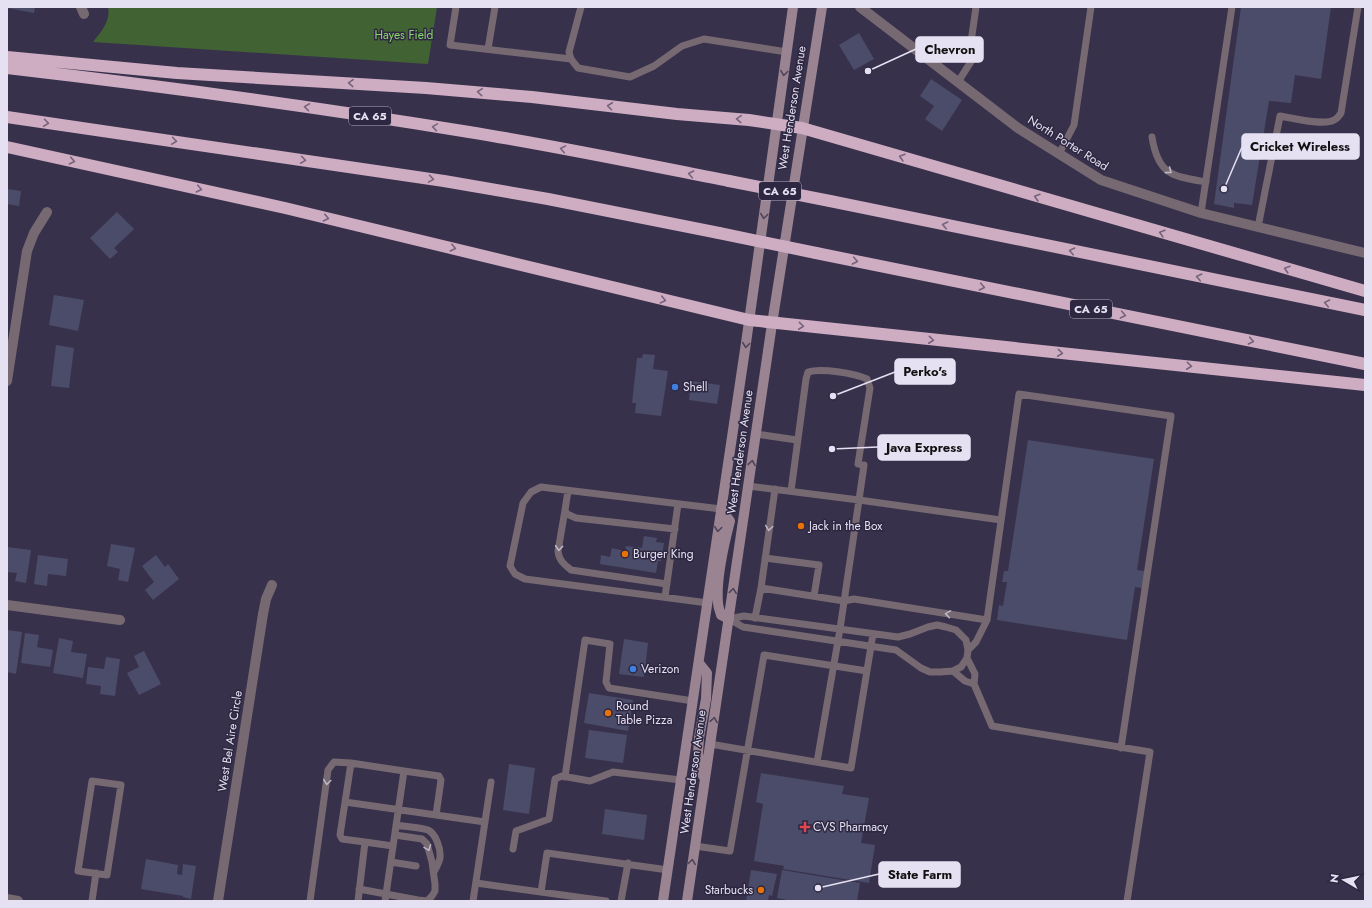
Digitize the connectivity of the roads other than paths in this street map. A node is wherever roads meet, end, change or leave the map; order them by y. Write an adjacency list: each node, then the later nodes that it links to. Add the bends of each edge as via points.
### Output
1 (456, 7): 11 (lane, via 450,45)
2 (495, 7): 11 (lane)
3 (581, 7): 14 (lane, via 569,52)
4 (793, 7): 12 (main road, West Henderson Avenue)
5 (822, 7): 19 (main road, West Henderson Avenue)
6 (860, 7): 16 (street, North Porter Road)
7 (976, 7): 16 (lane, via 971,42 972,60)
8 (1091, 7): 22 (lane, via 1074,125)
9 (1232, 7): 23 (lane)
10 (1358, 7): 26 (lane, via 1341,113 1336,120 1329,122 1280,116)
11 (488, 49): 14 (lane)
12 (787, 52): 14 (lane, via 704,39 682,46 654,66 630,77 578,68); 18 (main road, West Henderson Avenue, one-way to 18)
13 (7, 57): 18 (highway, one-way to 13, via 516,95 177,73)
14 (571, 59)
15 (7, 68): 29 (highway, CA 65, one-way to 15, bridge, via 565,149 371,116 159,86)
16 (958, 82): 22 (street, North Porter Road, via 1018,128)
17 (7, 117): 33 (highway, CA 65, one-way to 33, bridge, via 444,181 548,199)
18 (778, 124): 19 (highway); 30 (main road, West Henderson Avenue, one-way to 30)
19 (802, 128): 28 (highway, one-way to 19); 31 (main road, West Henderson Avenue)
20 (1152, 137): 23 (lane, one-way to 23, via 1158,158 1169,173)
21 (7, 147): 30 (highway, one-way to 30, via 293,210)
22 (1059, 154): 25 (street, North Porter Road, via 1101,180)
23 (1206, 182): 25 (lane)
24 (47, 212): 32 (street, via 27,251)
25 (1201, 213): 26 (street, North Porter Road)
26 (1258, 227): 27 (street, North Porter Road)
27 (1365, 253)
28 (1365, 292)
29 (1365, 310)
30 (749, 320): 31 (highway); 44 (main road, West Henderson Avenue, one-way to 44)
31 (772, 324): 35 (highway, one-way to 35); 36 (main road, West Henderson Avenue)
32 (10, 332): 34 (street)
33 (1365, 364)
34 (7, 381)
35 (1365, 385)
36 (756, 434): 37 (lane); 38 (main road, West Henderson Avenue, one-way to 36)
37 (797, 440): 41 (lane); 42 (lane, via 808,372 815,370 858,375 867,379 870,388 858,464 864,465)
38 (748, 486): 39 (lane); 58 (main road, West Henderson Avenue, one-way to 38)
39 (775, 489): 41 (lane); 48 (lane, one-way to 48)
40 (568, 491): 43 (lane); 45 (lane); 53 (lane, via 541,487 531,492 522,502 510,566 515,574 525,579)
41 (791, 491): 42 (lane)
42 (859, 500): 46 (lane); 54 (lane)
43 (678, 504): 44 (lane); 47 (lane)
44 (721, 509): 55 (main road, West Henderson Avenue, one-way to 55); 58 (main road, via 730,522 718,604 721,615)
45 (565, 510): 47 (lane, via 567,514 576,518); 49 (lane, one-way to 49, via 558,552 563,564 571,570)
46 (1001, 520): 60 (lane); 74 (lane, via 1019,394 1171,416)
47 (675, 529): 49 (lane)
48 (765, 558): 51 (lane); 52 (lane, via 819,565)
49 (667, 584): 53 (lane)
50 (272, 585): 106 (street, West Bel Aire Circle, via 263,614)
51 (761, 588): 52 (lane); 57 (lane)
52 (814, 596): 54 (lane)
53 (665, 598): 55 (lane)
54 (844, 601): 60 (lane, one-way to 54, via 854,599); 61 (lane)
55 (708, 603): 67 (main road, West Henderson Avenue)
56 (7, 605): 59 (street)
57 (755, 618): 58 (lane, via 744,616); 61 (lane)
58 (729, 619): 63 (lane, via 743,627); 73 (main road, West Henderson Avenue, one-way to 58)
59 (120, 620)
60 (987, 620): 65 (lane, via 976,642)
61 (840, 629): 62 (lane); 63 (lane)
62 (874, 634): 64 (lane); 65 (lane, via 898,637 928,627 946,626 962,635)
63 (838, 641): 64 (lane); 68 (lane)
64 (872, 646): 69 (lane); 70 (lane, via 896,650 930,672)
65 (968, 650): 66 (lane)
66 (968, 658): 70 (lane, via 961,667); 71 (lane, via 975,674)
67 (699, 663): 72 (main road, West Henderson Avenue); 82 (main road, via 707,672 698,754)
68 (834, 666): 69 (lane); 75 (lane, via 764,656); 76 (lane)
69 (867, 671): 76 (lane, via 851,768)
70 (952, 671): 71 (lane)
71 (974, 684): 74 (lane, via 992,726)
72 (693, 701): 79 (lane, via 609,688 606,682 610,644 584,640); 80 (main road, West Henderson Avenue)
73 (710, 744): 75 (lane); 82 (main road, West Henderson Avenue)
74 (1121, 748): 114 (lane, via 1150,752)
75 (748, 750): 76 (lane); 91 (lane, via 730,851)
76 (817, 762)
77 (351, 763): 78 (lane); 83 (lane); 107 (lane, one-way to 107, via 334,762 328,770)
78 (404, 771): 84 (lane); 85 (lane, via 439,776 441,780)
79 (565, 777): 80 (lane, via 590,781 613,772); 92 (lane, via 555,779 549,819 516,831)
80 (681, 780): 96 (main road, West Henderson Avenue)
81 (491, 782): 86 (lane)
82 (704, 782): 91 (main road, West Henderson Avenue)
83 (345, 802): 84 (lane); 89 (lane, via 340,835 342,839)
84 (399, 810): 85 (lane); 87 (lane)
85 (436, 815): 86 (lane)
86 (485, 822): 99 (lane)
87 (396, 825): 88 (lane); 98 (lane, via 428,830 433,834 439,846 440,856)
88 (395, 835): 90 (lane); 98 (lane, one-way to 98, via 422,839 427,844)
89 (365, 842): 90 (lane); 100 (lane)
90 (393, 846): 93 (lane)
91 (695, 846): 113 (main road, West Henderson Avenue, one-way to 91)
92 (513, 849)
93 (391, 862): 95 (lane); 102 (lane)
94 (628, 863): 96 (lane); 101 (lane, via 547,853); 111 (lane)
95 (416, 866)
96 (668, 870): 112 (main road, West Henderson Avenue)
97 (96, 873): 97 (lane, via 78,871 92,781 121,785 107,875); 105 (lane)
98 (433, 874): 102 (lane, via 435,891 427,900)
99 (476, 883): 101 (lane); 109 (lane)
100 (359, 889): 102 (lane); 108 (lane)
101 (541, 892): 110 (lane)
102 (385, 897)
103 (7, 899): 104 (street)
104 (18, 901)
105 (92, 901)
106 (218, 901)
107 (310, 901)
108 (358, 901)
109 (473, 901)
110 (606, 901)
111 (621, 901)
112 (663, 901)
113 (687, 901)
114 (1127, 901)

